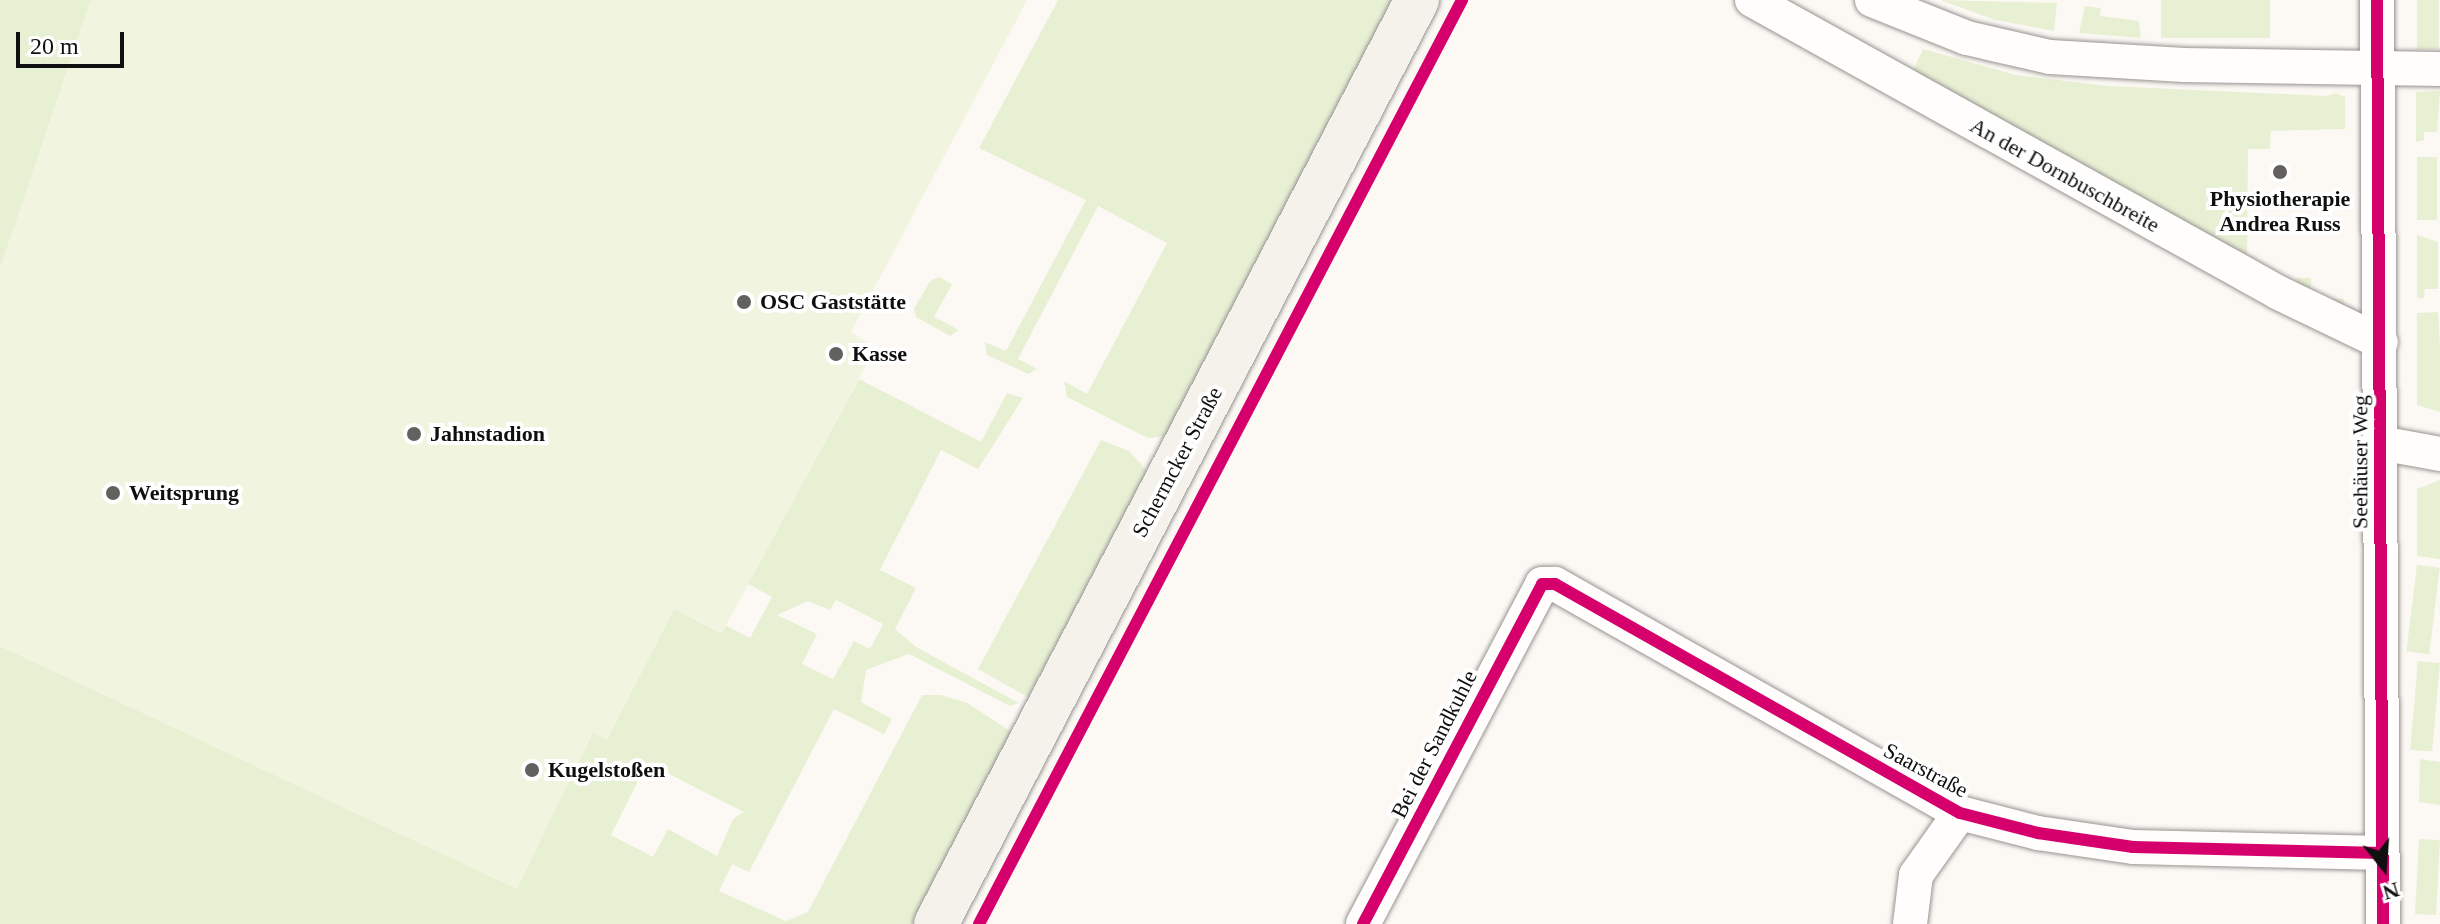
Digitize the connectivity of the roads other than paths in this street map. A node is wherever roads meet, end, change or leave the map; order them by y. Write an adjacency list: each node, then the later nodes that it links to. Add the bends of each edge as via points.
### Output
1 (1417, 0): 13 (main road, Schermcker Straße)
2 (1752, 0): 7 (street, An der Dornbuschbreite, via 2279,293)
3 (1872, 0): 5 (street, via 1967,38 2050,57)
4 (2377, 0): 5 (street, Seehäuser Weg)
5 (2378, 68): 6 (street); 7 (street, Seehäuser Weg)
6 (2440, 69)
7 (2381, 342): 8 (street, Seehäuser Weg)
8 (2380, 443): 9 (street); 12 (street, Seehäuser Weg)
9 (2440, 454)
10 (1542, 584): 11 (street, Saarstraße, via 1555,584); 14 (street, Bei der Sandkuhle)
11 (1960, 813): 12 (street, Saarstraße, via 2038,833 2133,847); 15 (street, via 1916,875)
12 (2382, 853): 16 (street, Seehäuser Weg)
13 (936, 924)
14 (1363, 924)
15 (1910, 924)
16 (2383, 924)

